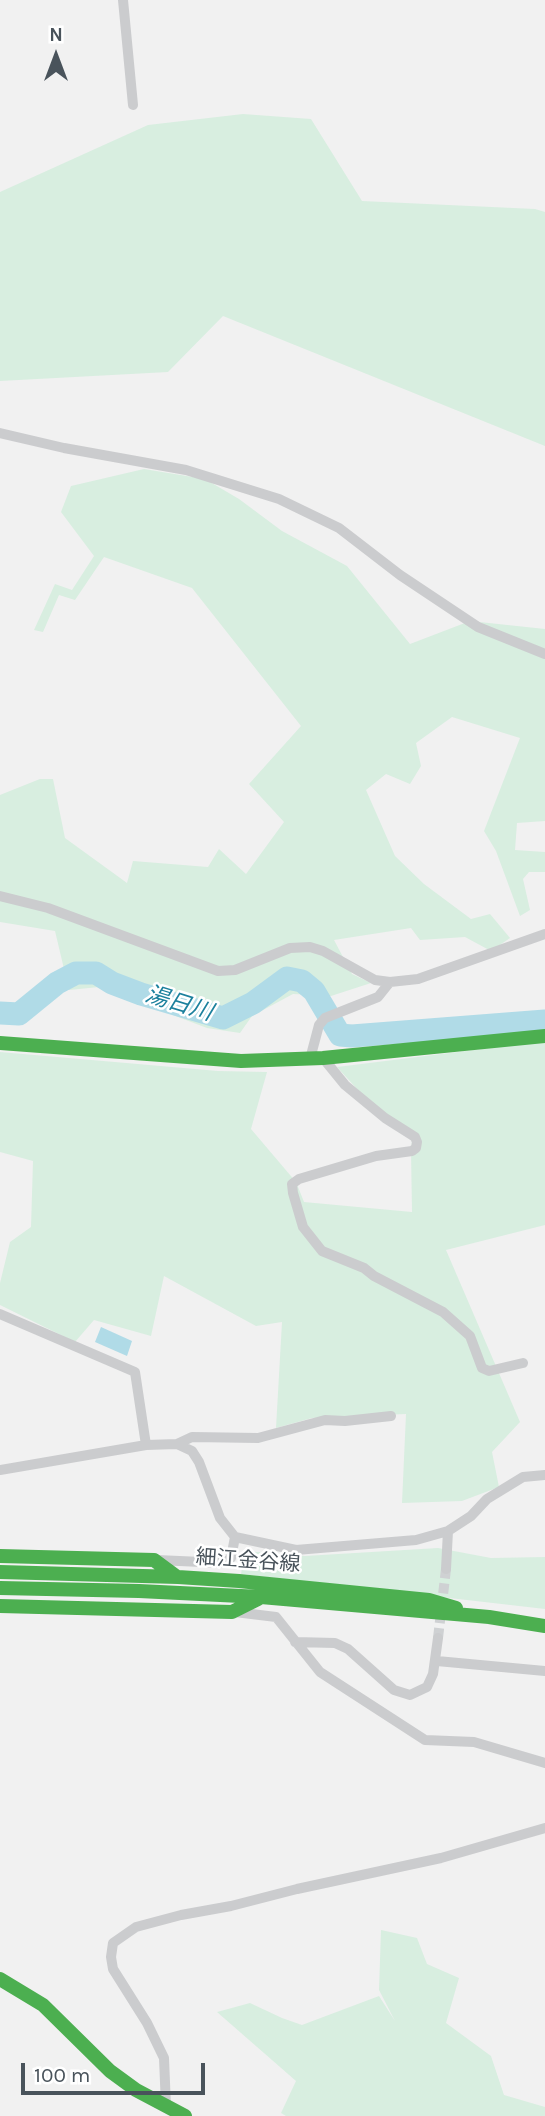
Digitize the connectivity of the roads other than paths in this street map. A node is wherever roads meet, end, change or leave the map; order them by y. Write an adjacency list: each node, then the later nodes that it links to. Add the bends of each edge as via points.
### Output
1 (123, 0): 2 (street)
2 (133, 105)
3 (0, 433): 4 (street, via 186,470 279,499 339,528 478,627)
4 (545, 654)
5 (0, 896): 7 (street, via 48,908 218,971 235,970 290,948 310,947 375,980)
6 (545, 934): 7 (street, via 418,979)
7 (390, 982): 10 (street, via 378,997 325,1018 319,1025)
8 (545, 1036): 10 (main road)
9 (0, 1043): 10 (main road, via 197,1059)
10 (317, 1059): 12 (street, via 417,1142 412,1151 376,1156 292,1184 303,1227 322,1251 364,1268 443,1312 470,1336 482,1368 489,1371)
11 (0, 1314): 15 (street, via 135,1372)
12 (523, 1363)
13 (391, 1416): 14 (street, via 325,1420 258,1438 192,1437)
14 (177, 1444): 15 (street); 19 (street, via 192,1451 200,1462 220,1518)
15 (146, 1445): 16 (street)
16 (0, 1469)
17 (545, 1475): 18 (street, via 523,1478 487,1499)
18 (448, 1531): 19 (street, via 416,1540 296,1550); 22 (street)
19 (235, 1536): 21 (street, via 231,1558 224,1563)
20 (0, 1556): 21 (main road)
21 (154, 1560): 24 (main road)
22 (446, 1569)
23 (0, 1572): 24 (main road, 細江金谷線)
24 (178, 1577): 29 (main road, 細江金谷線, via 379,1594)
25 (0, 1588): 26 (main road, 細江金谷線)
26 (261, 1597): 28 (main road); 29 (main road, 細江金谷線)
27 (0, 1606): 28 (main road)
28 (232, 1612): 32 (street, via 276,1618)
29 (489, 1617): 30 (main road, 細江金谷線)
30 (545, 1626)
31 (438, 1638): 33 (street)
32 (295, 1642): 33 (street, via 335,1643 394,1690 410,1695 427,1687); 35 (street, via 320,1672 425,1740 474,1742)
33 (436, 1661): 34 (street)
34 (545, 1671)
35 (545, 1763)
36 (545, 1828): 38 (street, via 441,1858 181,1915 136,1927 113,1943 113,1969 164,2058)
37 (0, 1979): 38 (main road, via 43,2005 110,2071)
38 (166, 2107): 39 (main road)
39 (185, 2116)

